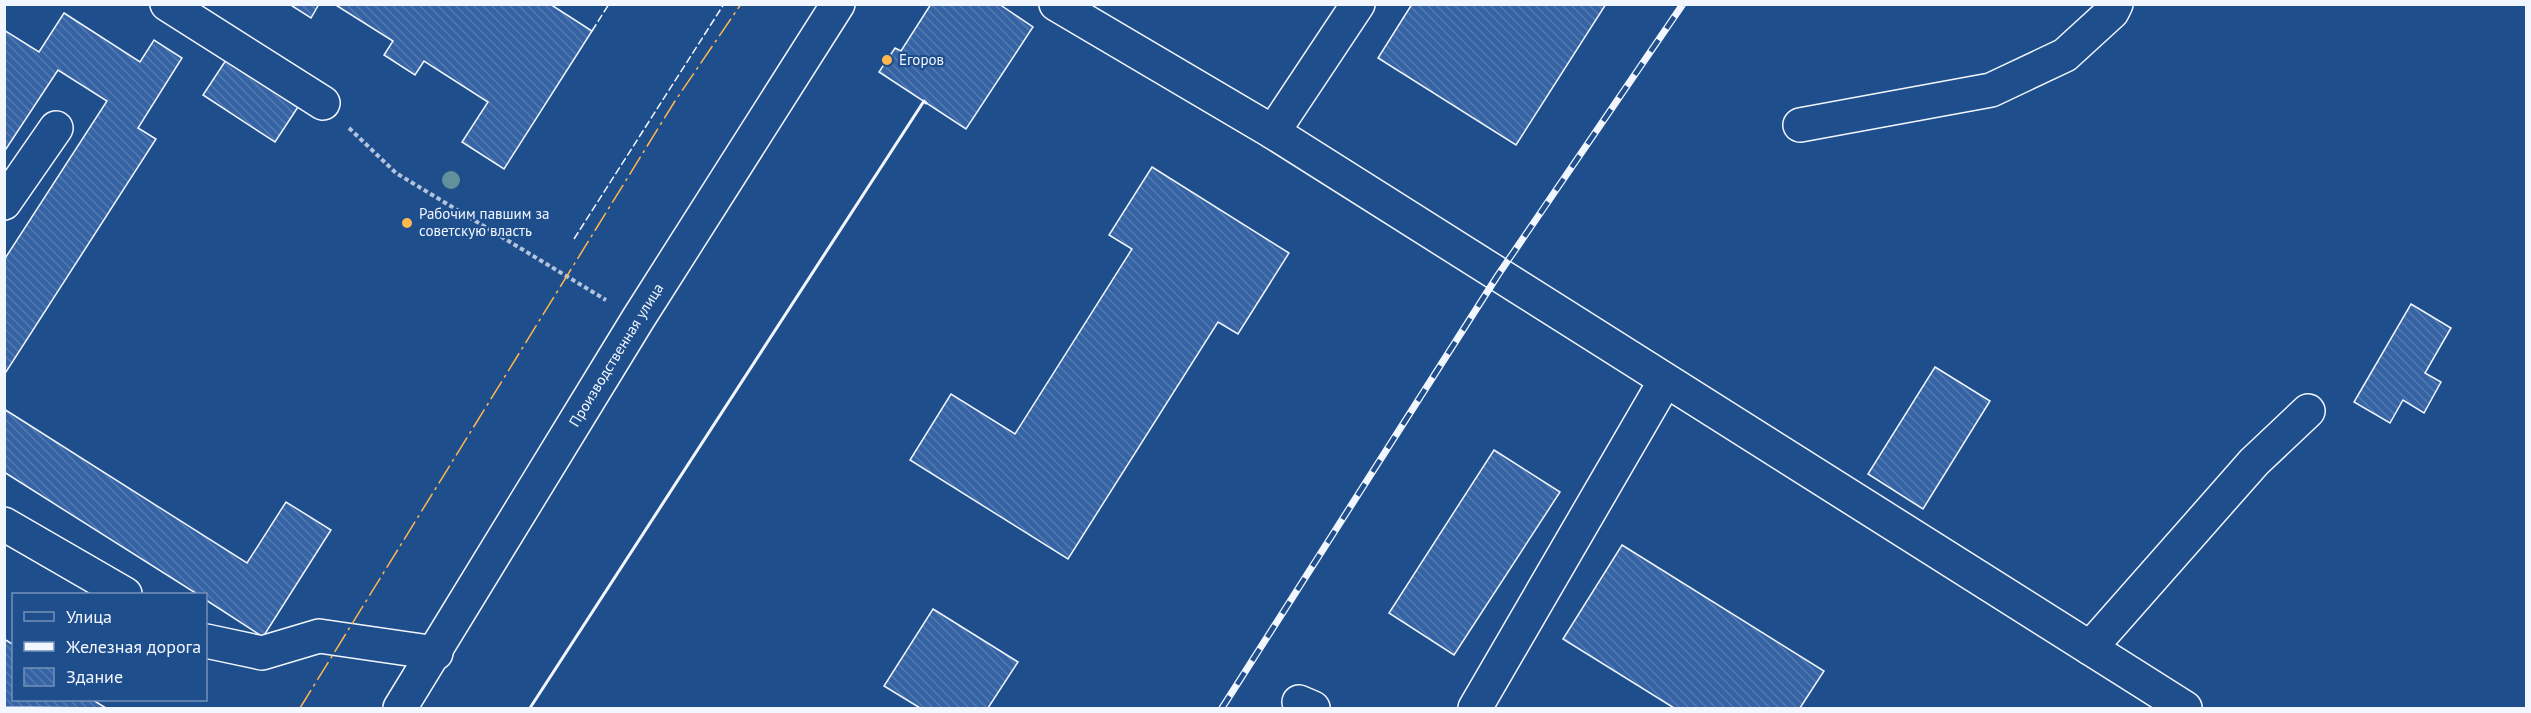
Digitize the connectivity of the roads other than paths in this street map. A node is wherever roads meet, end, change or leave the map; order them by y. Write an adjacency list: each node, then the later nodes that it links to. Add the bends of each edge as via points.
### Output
1 (166, 4): 6 (street)
2 (838, 4): 17 (street, Производственная улица, via 638,319)
3 (1056, 4): 9 (street)
4 (1358, 4): 9 (street)
5 (2116, 4): 7 (street, via 2065,55 1991,90)
6 (323, 103)
7 (1800, 125)
8 (56, 128): 10 (street)
9 (1273, 132): 11 (street)
10 (4, 203)
11 (1665, 381): 16 (street); 19 (street)
12 (2308, 411): 16 (street, via 2254,462)
13 (4, 524): 14 (street)
14 (123, 593)
15 (207, 641): 17 (street, via 262,653 320,636)
16 (2090, 648): 20 (street)
17 (436, 653): 18 (street, Производственная улица)
18 (400, 708)
19 (1475, 708)
20 (2185, 708)

